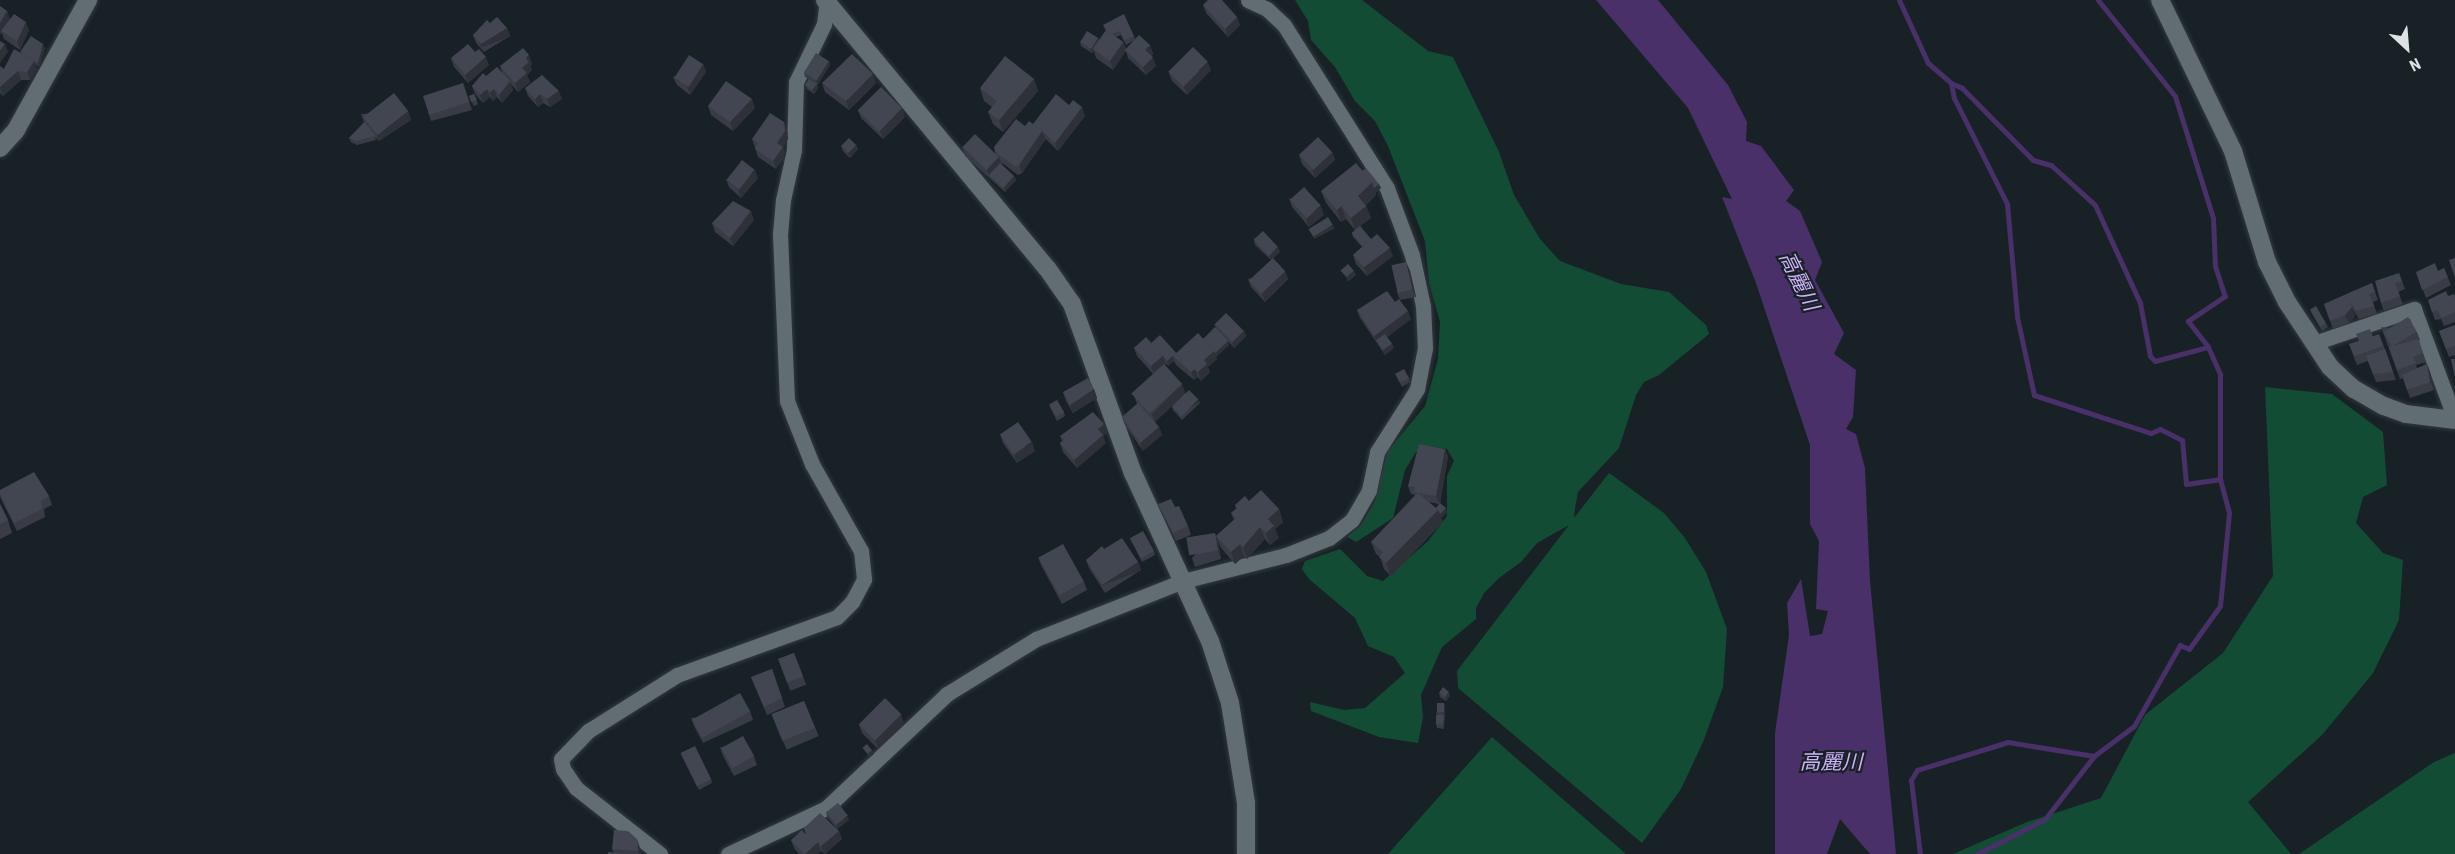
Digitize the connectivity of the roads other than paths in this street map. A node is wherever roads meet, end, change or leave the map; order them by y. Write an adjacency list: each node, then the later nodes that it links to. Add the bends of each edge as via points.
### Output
1 (88, 0): 5 (street, via 16,130)
2 (1248, 0): 8 (street, via 1267,9 1284,25 1388,188 1412,255 1423,306 1423,366 1407,410 1377,452 1369,490 1353,520 1329,538 1286,555)
3 (2160, 0): 6 (street, via 2233,151 2267,262)
4 (827, 1): 8 (street, via 1047,268 1072,304 1133,473); 9 (street, via 824,24 796,82 794,150 783,200 780,234 787,400 812,464 861,551 864,579 852,602 837,617 677,675 588,731 561,759 562,769 576,788)
5 (0, 148)
6 (2314, 343): 7 (street, via 2330,367 2384,406 2406,414); 7 (street, via 2414,309)
7 (2455, 419)
8 (1183, 581): 10 (street, via 1036,639 990,665 947,694 826,808); 11 (street, via 1210,641 1230,703 1246,803)
9 (660, 854)
10 (728, 854)
11 (1246, 854)

